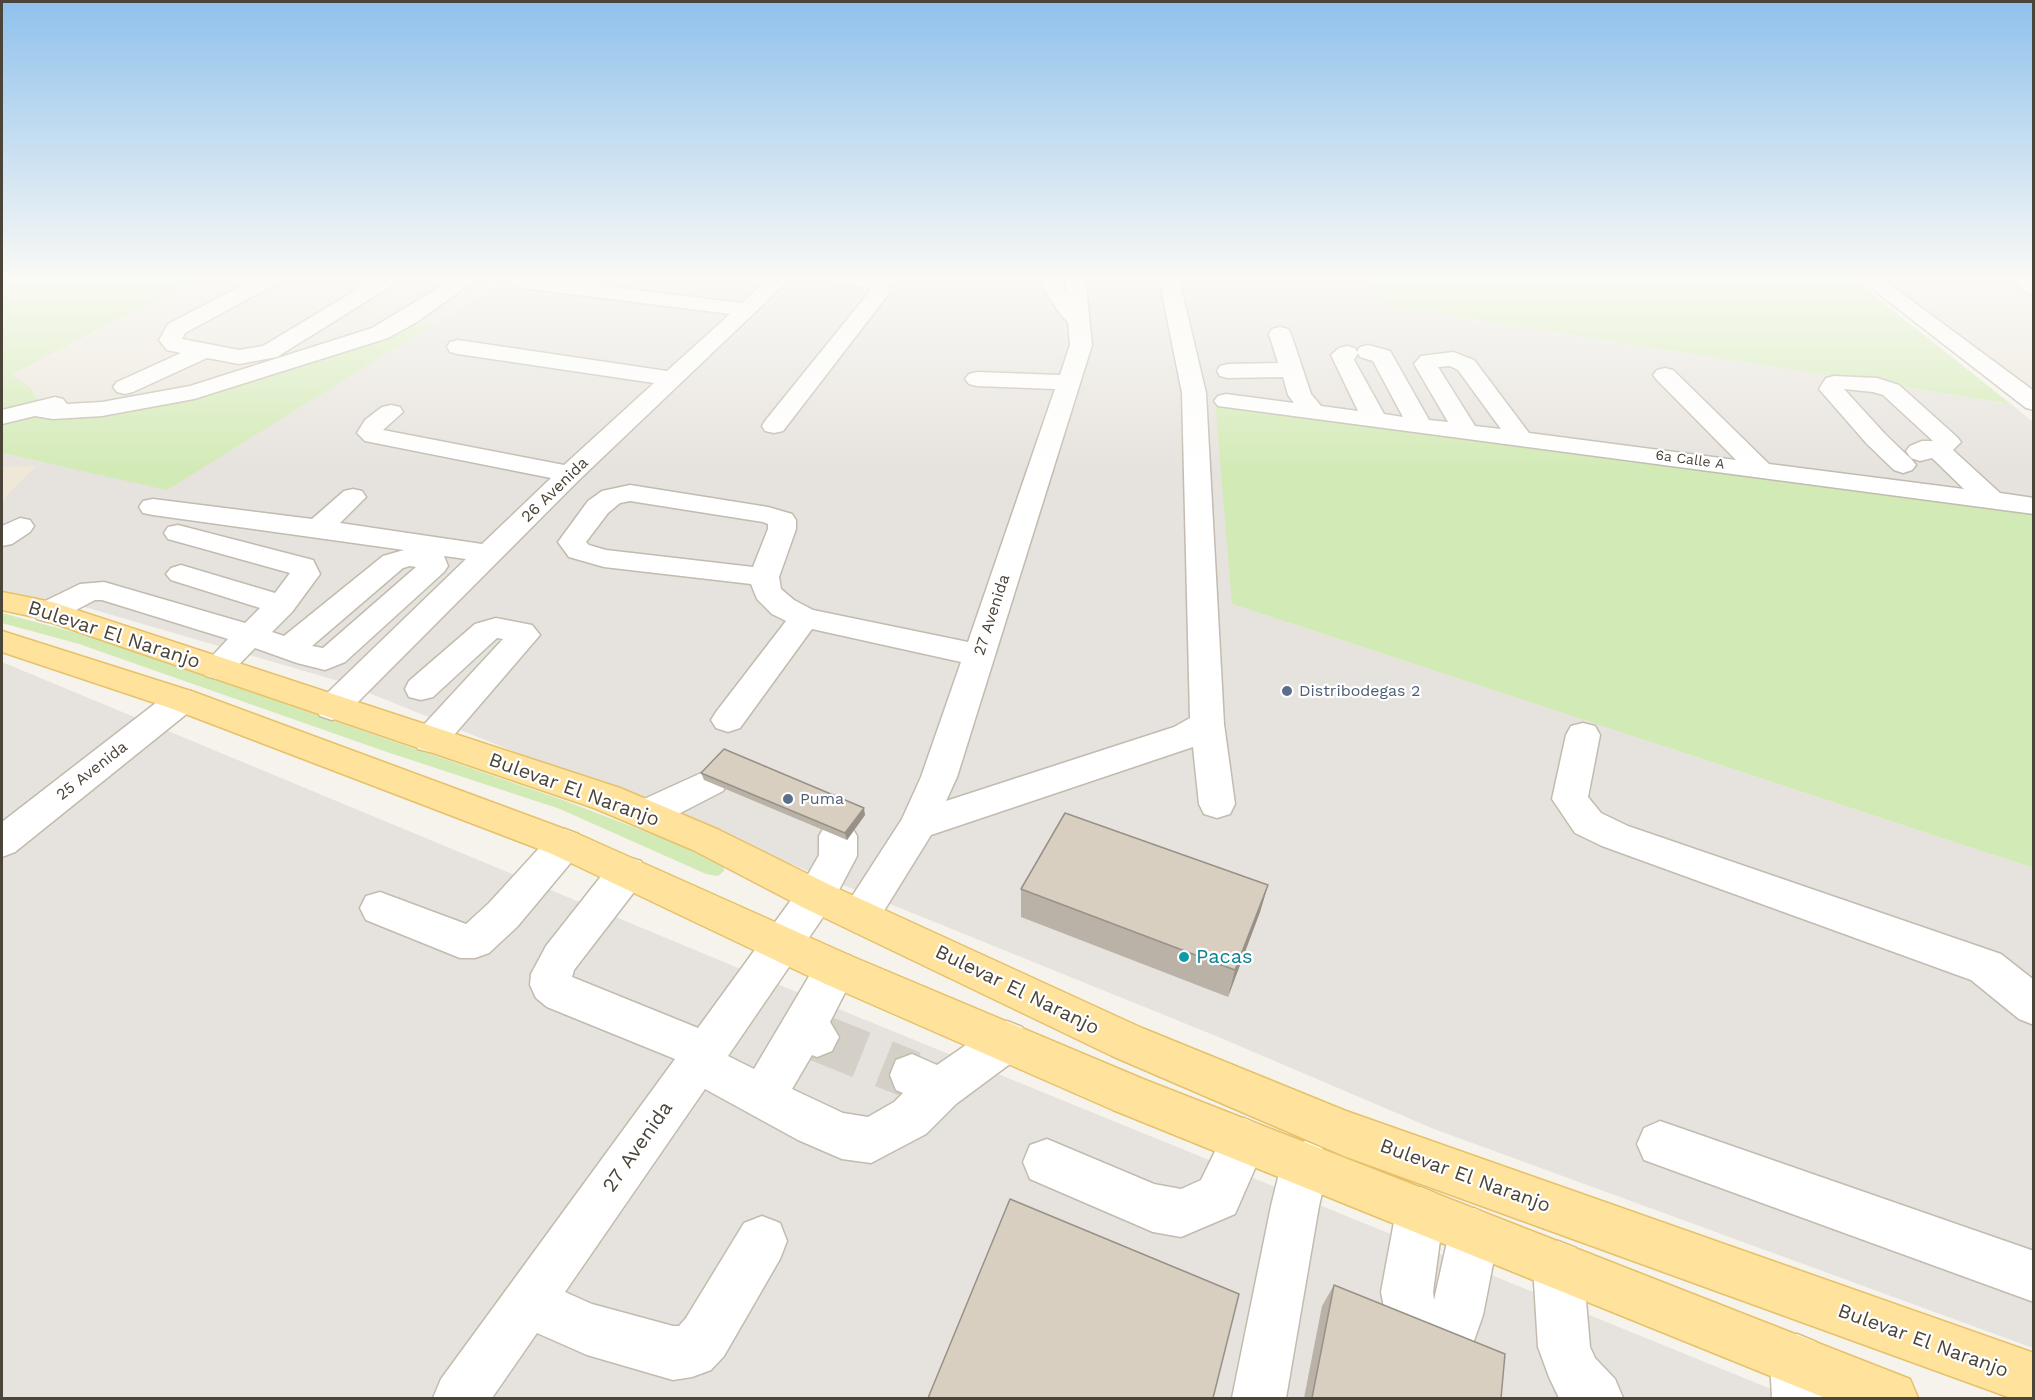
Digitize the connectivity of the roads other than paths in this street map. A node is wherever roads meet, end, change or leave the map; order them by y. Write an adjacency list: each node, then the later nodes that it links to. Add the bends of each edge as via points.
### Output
1 (172, 342): 11 (street)
2 (285, 342): 11 (street, via 252,356)
3 (351, 342): 20 (street, via 194,392 102,409)
4 (712, 342): 15 (street, 26 Avenida)
5 (840, 342): 26 (street)
6 (1081, 342): 17 (street, 27 Avenida)
7 (1183, 342): 58 (street, via 1194,393)
8 (1283, 342): 12 (street)
9 (1954, 342): 19 (street)
10 (458, 347): 15 (street)
11 (217, 352): 20 (street, via 160,381)
12 (1292, 370): 13 (street); 21 (street, via 1300,395)
13 (1228, 371)
14 (1665, 375): 31 (street)
15 (673, 379): 32 (street, 26 Avenida)
16 (977, 379): 17 (street)
17 (1068, 382): 51 (street, 27 Avenida)
18 (1226, 401): 21 (street, 6a Calle A)
19 (2034, 403)
20 (35, 409): 23 (street)
21 (1312, 410): 24 (street, 6a Calle A)
22 (392, 412): 32 (street, via 369,433)
23 (2, 417)
24 (1374, 418): 25 (street, 6a Calle A); 25 (street, via 1342,355 1357,352 1382,356)
25 (1419, 424): 27 (street, 6a Calle A)
26 (774, 426)
27 (1465, 430): 28 (street, 6a Calle A); 28 (street, via 1425,364 1429,361 1453,359 1466,365)
28 (1519, 437): 31 (street, 6a Calle A)
29 (1936, 451): 30 (street, via 1948,442 1891,390 1851,381 1834,383 1831,389 1839,399); 33 (street, via 1919,451); 35 (street)
30 (1903, 465)
31 (1760, 469): 33 (street, 6a Calle A)
32 (570, 474): 40 (street, 26 Avenida)
33 (1958, 496): 35 (street, 6a Calle A)
34 (353, 497): 38 (street)
35 (1991, 500): 36 (street, 6a Calle A)
36 (2034, 506)
37 (153, 507): 38 (street)
38 (318, 528): 40 (street)
39 (178, 533): 44 (street, via 303,566 305,574)
40 (489, 554): 52 (street, 26 Avenida)
41 (181, 574): 44 (street)
42 (764, 577): 42 (street, via 782,529 782,520 768,515 630,493 611,497 598,507 572,542 579,551 604,558); 46 (street, via 767,592 783,607)
43 (2, 601): 45 (main road, Bulevar El Naranjo)
44 (281, 605): 47 (street)
45 (48, 612): 47 (street, via 90,591 104,591); 53 (main road, Bulevar El Naranjo)
46 (804, 618): 51 (street); 57 (street)
47 (250, 635): 49 (street); 53 (street)
48 (4, 643): 55 (main road)
49 (288, 649): 50 (street, via 315,658); 50 (street, via 393,562 409,557 433,561 434,566)
50 (334, 655): 52 (street)
51 (979, 655): 64 (street, 27 Avenida, via 939,777)
52 (375, 666): 56 (street, 26 Avenida)
53 (217, 668): 56 (main road, Bulevar El Naranjo)
54 (421, 689): 60 (street, via 486,631 496,628 524,635)
55 (182, 700): 66 (street, 25 Avenida); 67 (main road)
56 (332, 708): 60 (main road, Bulevar El Naranjo)
57 (728, 720)
58 (1207, 724): 62 (street); 64 (street, via 1186,736)
59 (1583, 735): 74 (street, via 1570,799 1588,823 1615,836 1986,967)
60 (430, 740): 63 (main road, Bulevar El Naranjo)
61 (710, 782): 63 (street)
62 (1217, 804)
63 (646, 814): 69 (main road, Bulevar El Naranjo)
64 (918, 825): 71 (street, 27 Avenida)
65 (838, 836): 69 (street, 27 Avenida, via 838,856)
66 (2, 842)
67 (565, 844): 68 (main road); 70 (street, via 475,941 460,941)
68 (627, 872): 72 (main road); 76 (street, via 560,958 551,986)
69 (816, 896): 71 (main road, Bulevar El Naranjo); 72 (street, 27 Avenida)
70 (380, 908)
71 (860, 915): 89 (main road, Bulevar El Naranjo, via 1127,1042 1344,1133)
72 (783, 943): 73 (main road); 76 (street, 27 Avenida)
73 (836, 969): 75 (main road); 77 (street, via 810,1034)
74 (2034, 1006)
75 (1007, 1041): 77 (street, via 926,1082 910,1118 871,1140 843,1136); 78 (main road)
76 (702, 1057): 77 (street); 87 (street, 27 Avenida)
77 (762, 1098)
78 (1244, 1141): 80 (street, via 1218,1197 1181,1213 1153,1208); 81 (main road)
79 (1660, 1144): 86 (street)
80 (1047, 1162)
81 (1305, 1165): 82 (main road); 91 (street)
82 (1420, 1211): 83 (main road); 83 (street, via 1407,1292 1419,1329 1440,1337 1451,1333)
83 (1474, 1233): 85 (main road)
84 (762, 1241): 87 (street, via 705,1337 692,1351 673,1353 587,1329)
85 (1558, 1266): 88 (main road); 92 (street, via 1564,1347 1576,1377)
86 (2034, 1277)
87 (529, 1302): 90 (street, 27 Avenida)
88 (1798, 1380): 93 (main road)
89 (2034, 1380)
90 (460, 1398)
91 (1259, 1398)
92 (1596, 1398)
93 (1891, 1398)

